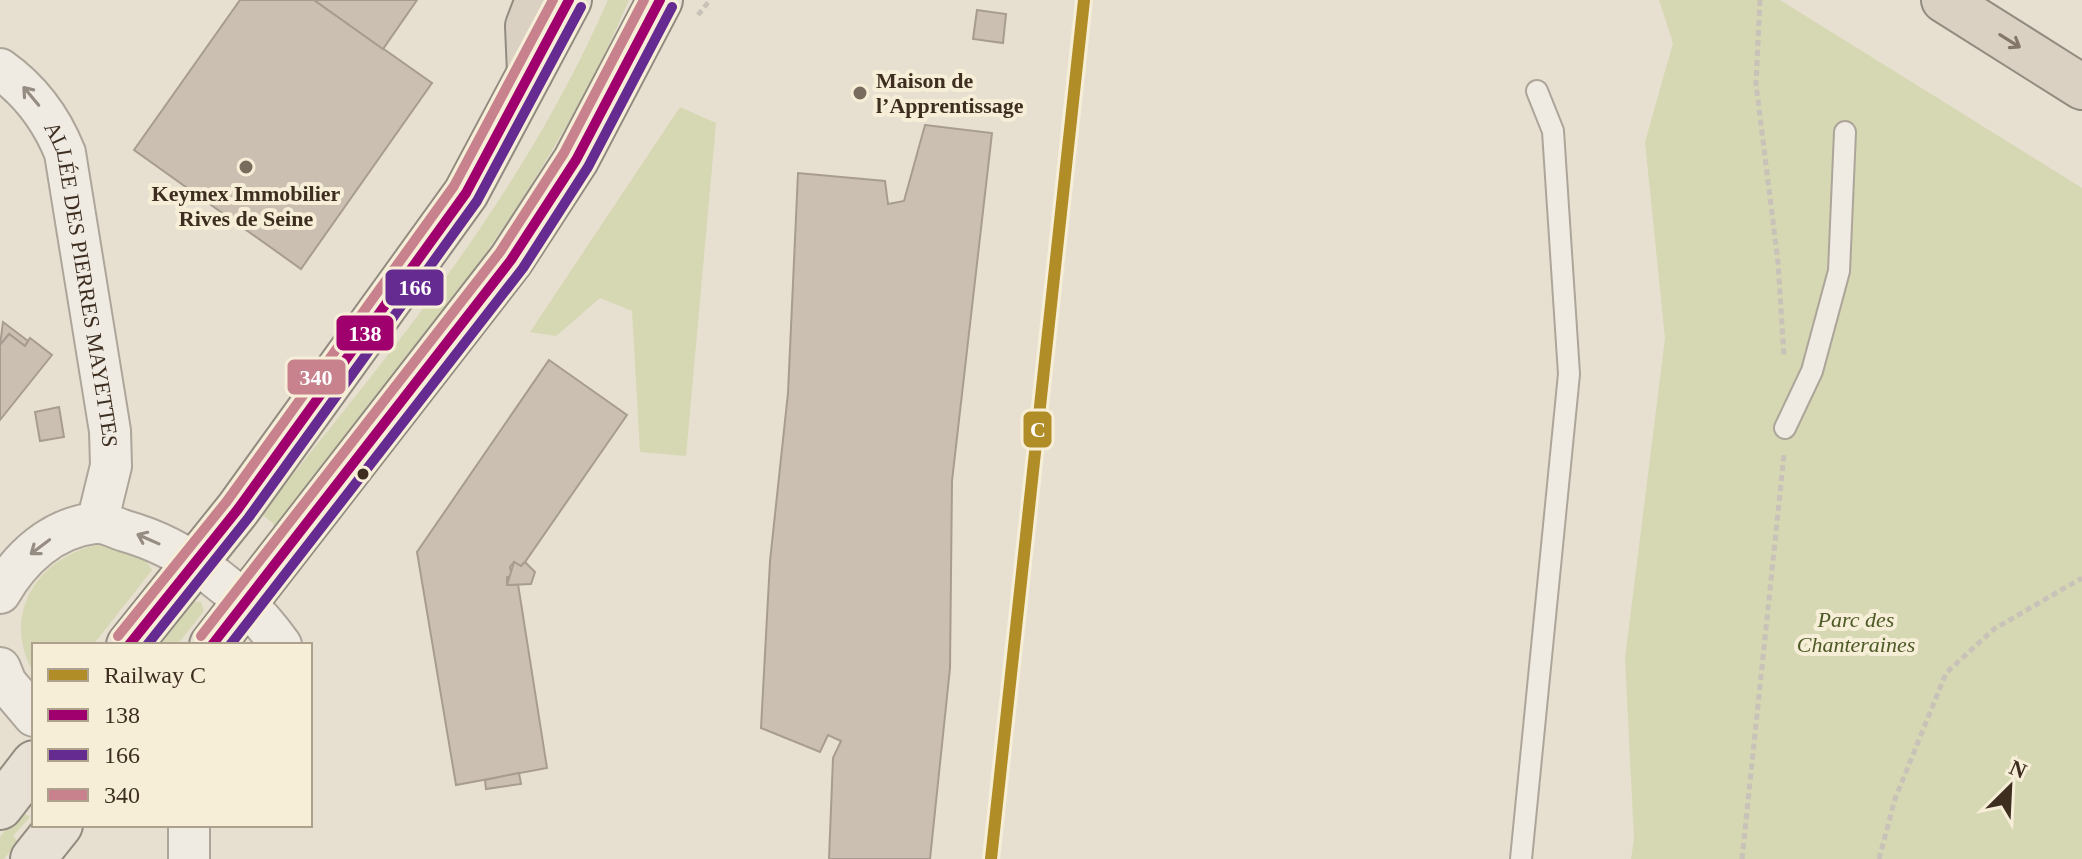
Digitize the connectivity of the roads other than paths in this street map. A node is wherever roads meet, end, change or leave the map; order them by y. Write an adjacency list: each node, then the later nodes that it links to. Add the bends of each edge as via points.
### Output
1 (538, 0): 6 (highway, via 528,26)
2 (569, 0): 6 (main road)
3 (660, 0): 14 (main road, via 576,160 511,260)
4 (1944, 0): 7 (highway, one-way to 7)
5 (0, 69): 11 (street, ALLÉE DES PIERRES MAYETTES, one-way to 5, via 111,466 110,431 65,153 52,122 20,83)
6 (530, 73): 12 (main road, via 466,193)
7 (2082, 87)
8 (1537, 91): 26 (lane, via 1553,131 1569,374)
9 (1845, 132): 10 (lane, via 1839,271 1812,371)
10 (1785, 428)
11 (97, 523): 12 (street, one-way to 11, via 144,536); 13 (street, one-way to 13, via 52,537 17,564)
12 (195, 564): 14 (street); 15 (main road)
13 (0, 593)
14 (244, 601): 16 (main road); 17 (street)
15 (131, 643)
16 (213, 643)
17 (279, 643)
18 (0, 668): 19 (street)
19 (32, 714)
20 (32, 766): 21 (main road)
21 (0, 807)
22 (58, 827): 24 (main road)
23 (189, 827): 25 (street)
24 (33, 859)
25 (189, 859)
26 (1521, 859)

